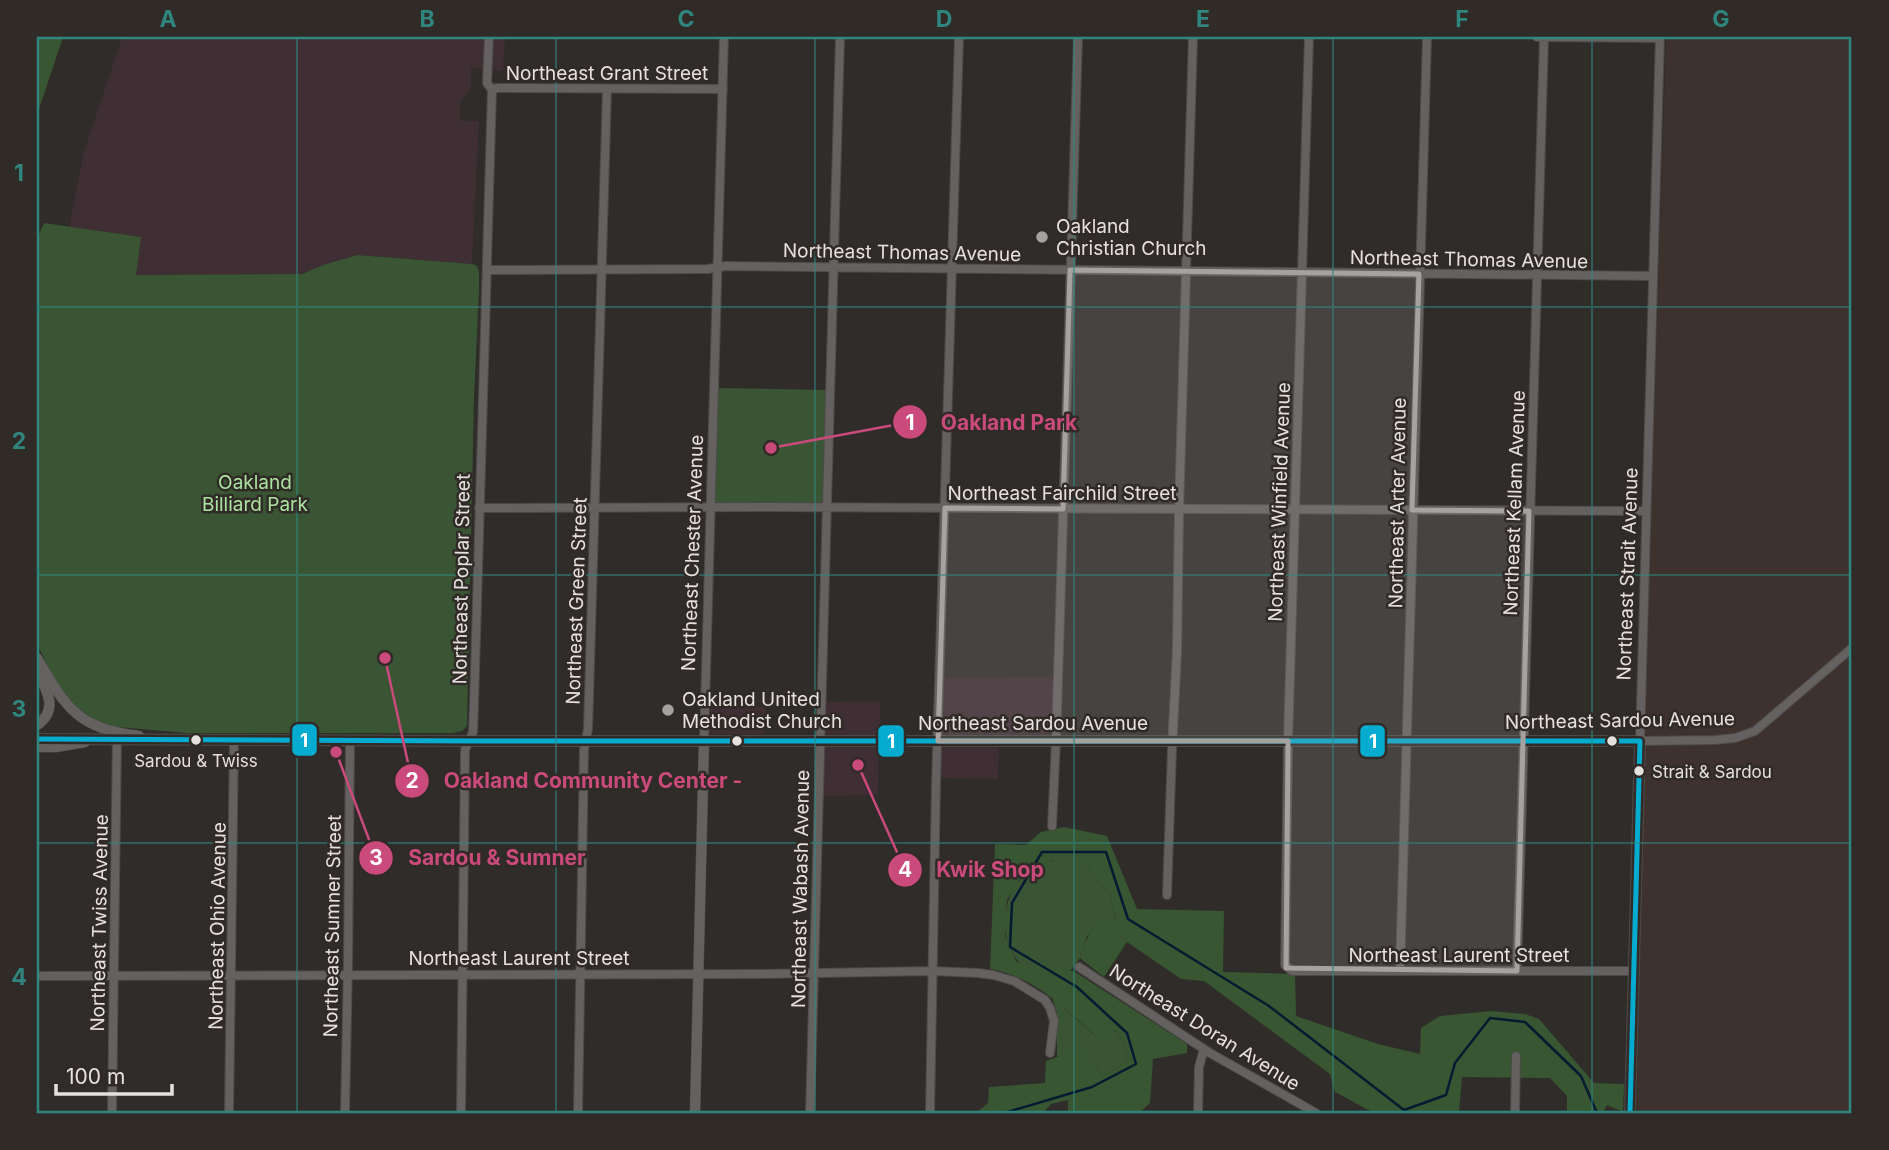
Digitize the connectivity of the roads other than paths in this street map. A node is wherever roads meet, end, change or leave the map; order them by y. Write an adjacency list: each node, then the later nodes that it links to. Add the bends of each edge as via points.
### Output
1 (489, 37): 14 (street, Northeast Poplar Street, via 488,83)
2 (724, 37): 13 (street, Northeast Chester Avenue)
3 (840, 37): 16 (street, Northeast Wabash Avenue)
4 (959, 37): 17 (street)
5 (1078, 37): 20 (street)
6 (1193, 37): 21 (street)
7 (1309, 37): 22 (street, Northeast Winfield Avenue)
8 (1427, 37): 23 (street, Northeast Arter Avenue)
9 (1536, 37): 10 (street)
10 (1544, 37): 11 (street); 24 (street, Northeast Kellam Avenue)
11 (1660, 37): 25 (street, Northeast Strait Avenue)
12 (607, 89): 13 (street, Northeast Grant Street); 14 (street, Northeast Grant Street); 19 (street, Northeast Green Street)
13 (723, 89): 15 (street, Northeast Chester Avenue)
14 (492, 90): 18 (street, Northeast Poplar Street)
15 (718, 267): 16 (street, Northeast Thomas Avenue); 19 (street, Northeast Thomas Avenue); 26 (street, Northeast Chester Avenue)
16 (834, 267): 17 (street, Northeast Thomas Avenue); 28 (street, Northeast Wabash Avenue)
17 (953, 268): 20 (street, Northeast Thomas Avenue); 29 (street)
18 (487, 270): 19 (street, Northeast Thomas Avenue); 30 (street, Northeast Poplar Street)
19 (601, 270): 27 (street, Northeast Green Street)
20 (1070, 270): 21 (street, Northeast Thomas Avenue); 31 (street)
21 (1186, 271): 22 (street, Northeast Thomas Avenue); 32 (street)
22 (1301, 272): 23 (street, Northeast Thomas Avenue); 33 (street, Northeast Winfield Avenue)
23 (1419, 274): 24 (street, Northeast Thomas Avenue); 34 (street, Northeast Arter Avenue)
24 (1537, 275): 25 (street, Northeast Thomas Avenue); 35 (street, Northeast Kellam Avenue)
25 (1653, 276): 36 (street, Northeast Strait Avenue)
26 (711, 507): 27 (street, Northeast Fairchild Street); 28 (street, Northeast Fairchild Street); 48 (street, Northeast Chester Avenue)
27 (595, 508): 30 (street, Northeast Fairchild Street); 47 (street, Northeast Green Street)
28 (827, 508): 29 (street, Northeast Fairchild Street); 49 (street, Northeast Wabash Avenue)
29 (945, 508): 31 (street, Northeast Fairchild Street); 50 (street)
30 (478, 509): 46 (street, Northeast Poplar Street, via 473,732)
31 (1063, 509): 32 (street, Northeast Fairchild Street); 51 (street)
32 (1179, 509): 33 (street, Northeast Fairchild Street); 52 (street)
33 (1295, 510): 34 (street, Northeast Fairchild Street); 53 (street, Northeast Winfield Avenue)
34 (1412, 510): 35 (street, Northeast Fairchild Street); 54 (street, Northeast Arter Avenue)
35 (1529, 511): 36 (street, Northeast Fairchild Street); 55 (street, Northeast Kellam Avenue)
36 (1646, 511): 56 (street, Northeast Strait Avenue)
37 (1852, 648): 56 (street, Northeast Sardou Avenue, via 1755,731 1715,740)
38 (37, 658): 41 (street, via 72,710)
39 (37, 671): 40 (street, via 50,706)
40 (37, 725)
41 (117, 737): 43 (main road, Northeast Sardou Avenue); 44 (main road, Northeast Sardou Avenue); 73 (street, Northeast Twiss Avenue)
42 (37, 739): 43 (main road, Northeast Sardou Avenue)
43 (97, 740): 57 (street, Northeast Sardou Avenue)
44 (234, 740): 45 (main road, Northeast Sardou Avenue); 70 (street, Northeast Ohio Avenue)
45 (350, 740): 46 (main road, Northeast Sardou Avenue); 71 (street, Northeast Sumner Street)
46 (469, 741): 47 (main road, Northeast Sardou Avenue); 67 (street, Northeast Poplar Street, via 465,750)
47 (586, 741): 48 (main road, Northeast Sardou Avenue); 68 (street, Northeast Green Street)
48 (704, 741): 49 (main road, Northeast Sardou Avenue); 69 (street, Northeast Chester Avenue)
49 (820, 741): 50 (main road, Northeast Sardou Avenue); 66 (street, Northeast Wabash Avenue)
50 (937, 741): 51 (main road, Northeast Sardou Avenue); 62 (street)
51 (1056, 741): 52 (main road, Northeast Sardou Avenue); 58 (street)
52 (1172, 741): 53 (main road, Northeast Sardou Avenue); 59 (street)
53 (1288, 741): 54 (main road, Northeast Sardou Avenue); 61 (street, Northeast Winfield Avenue)
54 (1407, 741): 55 (main road, Northeast Sardou Avenue); 63 (street, Northeast Arter Avenue)
55 (1523, 741): 56 (main road, Northeast Sardou Avenue); 64 (street, Northeast Kellam Avenue)
56 (1640, 741): 65 (main road, Northeast Strait Avenue)
57 (37, 747)
58 (1052, 826)
59 (1167, 895)
60 (1079, 967): 74 (street, Northeast Doran Avenue)
61 (1286, 968): 63 (street, Northeast Laurent Street)
62 (932, 971): 66 (street, Northeast Laurent Street); 75 (street, Northeast Laurent Street, via 1002,976 1041,996 1054,1021); 85 (street)
63 (1400, 971): 64 (street, Northeast Laurent Street)
64 (1517, 971): 65 (street, Northeast Laurent Street)
65 (1633, 971): 89 (main road, Northeast Strait Avenue)
66 (815, 973): 69 (street, Northeast Laurent Street); 84 (street, Northeast Wabash Avenue)
67 (464, 974): 68 (street, Northeast Laurent Street); 71 (street, Northeast Laurent Street); 81 (street, Northeast Poplar Street)
68 (580, 974): 69 (street, Northeast Laurent Street); 82 (street, Northeast Green Street)
69 (698, 974): 83 (street, Northeast Chester Avenue)
70 (232, 975): 71 (street, Northeast Laurent Street); 73 (street, Northeast Laurent Street); 79 (street, Northeast Ohio Avenue)
71 (348, 975): 80 (street, Northeast Sumner Street)
72 (37, 976): 73 (street, Northeast Laurent Street)
73 (115, 976): 78 (street, Northeast Twiss Avenue)
74 (1204, 1049): 77 (street, Northeast Doran Avenue); 86 (street)
75 (1051, 1053)
76 (1516, 1056): 88 (street)
77 (1304, 1110): 87 (street, Northeast Doran Avenue)
78 (112, 1113)
79 (229, 1113)
80 (345, 1113)
81 (461, 1113)
82 (578, 1113)
83 (695, 1113)
84 (810, 1113)
85 (930, 1113)
86 (1198, 1113)
87 (1316, 1113)
88 (1515, 1113)
89 (1630, 1113)

